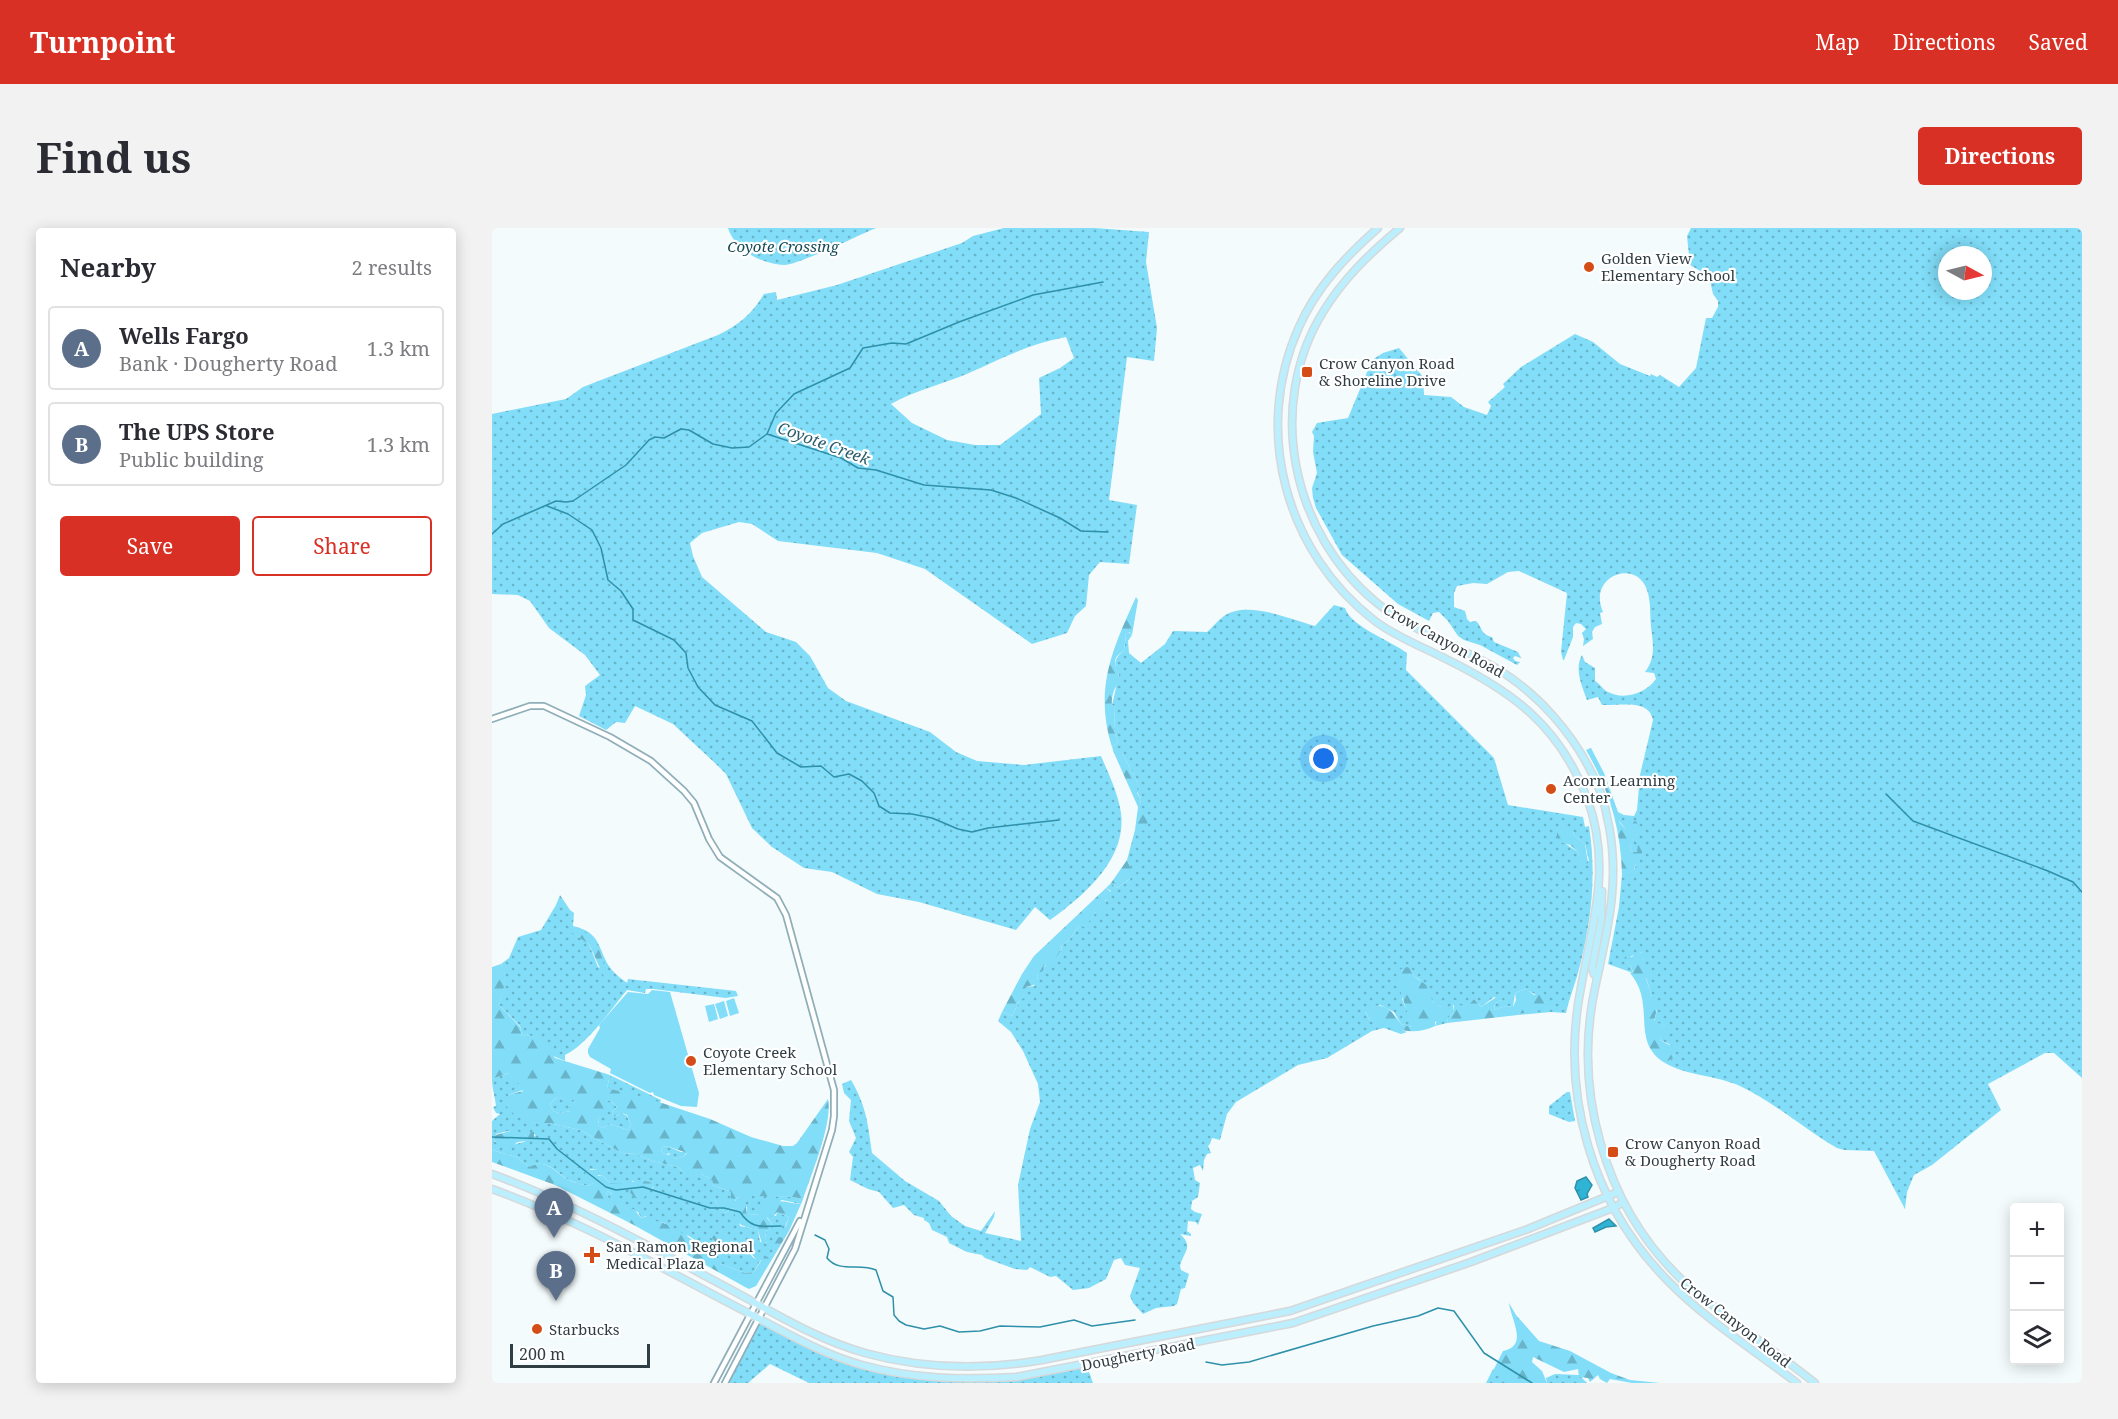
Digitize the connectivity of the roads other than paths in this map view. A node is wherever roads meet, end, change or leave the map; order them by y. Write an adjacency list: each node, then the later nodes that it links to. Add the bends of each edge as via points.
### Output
1 (1378, 228): 4 (main road, Crow Canyon Road, via 1320,289 1290,351 1282,379 1278,428 1283,477 1290,501 1316,558 1352,601 1393,633 1484,677 1511,695 1555,738 1590,809 1598,843)
2 (1400, 228): 5 (main road, Crow Canyon Road, via 1340,285 1309,339 1299,369 1292,417 1300,486 1321,537 1360,588 1394,615 1516,681 1562,725 1576,745 1602,797 1613,847 1613,896)
3 (492, 719): 11 (street, via 530,706 544,706 642,755 694,803 720,857 770,892 782,906 834,1090 832,1130)
4 (1600, 885): 5 (main road, via 1601,921 1592,968); 9 (main road, Crow Canyon Road, via 1576,1013 1574,1061 1576,1094 1587,1145)
5 (1598, 977): 8 (main road, Crow Canyon Road, via 1589,1032 1589,1085 1601,1144)
6 (492, 1174): 13 (main road, Dougherty Road, via 593,1216)
7 (492, 1189): 15 (main road, Dougherty Road, via 576,1223)
8 (1618, 1192): 9 (main road, Dougherty Road); 10 (main road, Crow Canyon Road)
9 (1607, 1197): 12 (main road, Crow Canyon Road); 14 (main road, Dougherty Road, via 1528,1229 1290,1311 1015,1365 935,1365 865,1353 820,1337)
10 (1622, 1203): 12 (main road, Dougherty Road); 20 (main road, Crow Canyon Road, via 1656,1253 1682,1280)
11 (807, 1208): 13 (street); 14 (street, via 795,1249)
12 (1613, 1208): 16 (main road, Dougherty Road, via 1480,1259 1293,1323 1016,1377 933,1378 861,1365 814,1348); 19 (main road, Crow Canyon Road, via 1668,1281)
13 (756, 1303): 14 (main road, Dougherty Road); 15 (street)
14 (764, 1308): 16 (street)
15 (750, 1314): 16 (main road, Dougherty Road); 17 (street)
16 (758, 1318): 18 (street)
17 (714, 1383)
18 (725, 1383)
19 (1797, 1383)
20 (1815, 1383)

